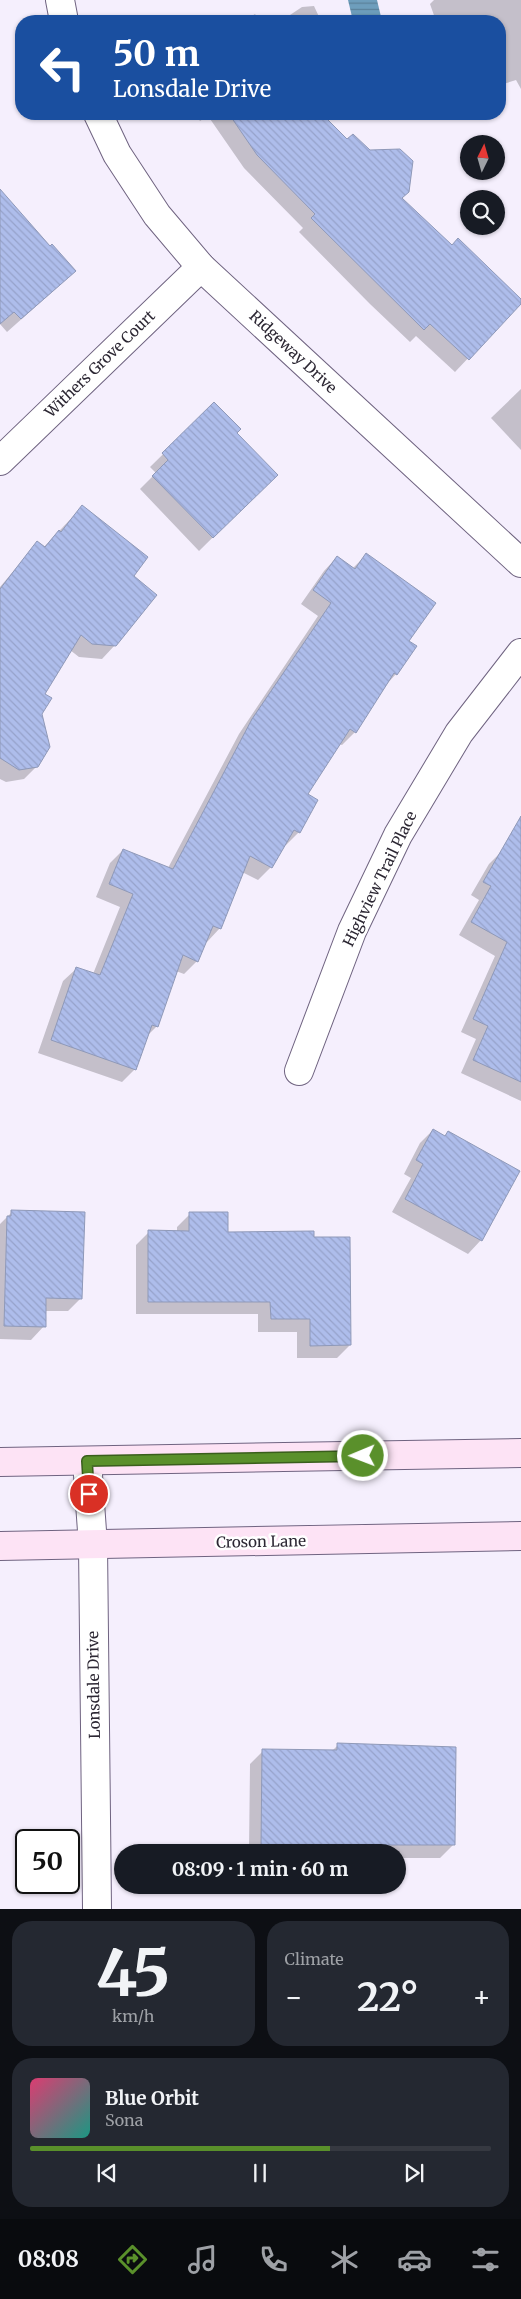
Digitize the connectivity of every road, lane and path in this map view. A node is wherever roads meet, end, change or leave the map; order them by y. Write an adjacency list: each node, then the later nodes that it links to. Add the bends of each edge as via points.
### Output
1 (60, 0): 2 (street)
2 (63, 15)
3 (101, 120): 4 (street, Ridgeway Drive, via 118,154 157,214)
4 (201, 267): 5 (street, Withers Grove Court); 6 (street, Ridgeway Drive)
5 (0, 461)
6 (521, 563)
7 (521, 653): 8 (street, Highview Trail Place, via 459,733 398,835 352,931)
8 (299, 1071)
9 (521, 1453): 10 (main road)
10 (87, 1461): 11 (main road); 13 (street, Lonsdale Drive)
11 (0, 1462)
12 (521, 1536): 13 (main road, Croson Lane)
13 (93, 1545): 14 (main road, Croson Lane); 15 (street, Lonsdale Drive)
14 (0, 1546)
15 (97, 1909)

